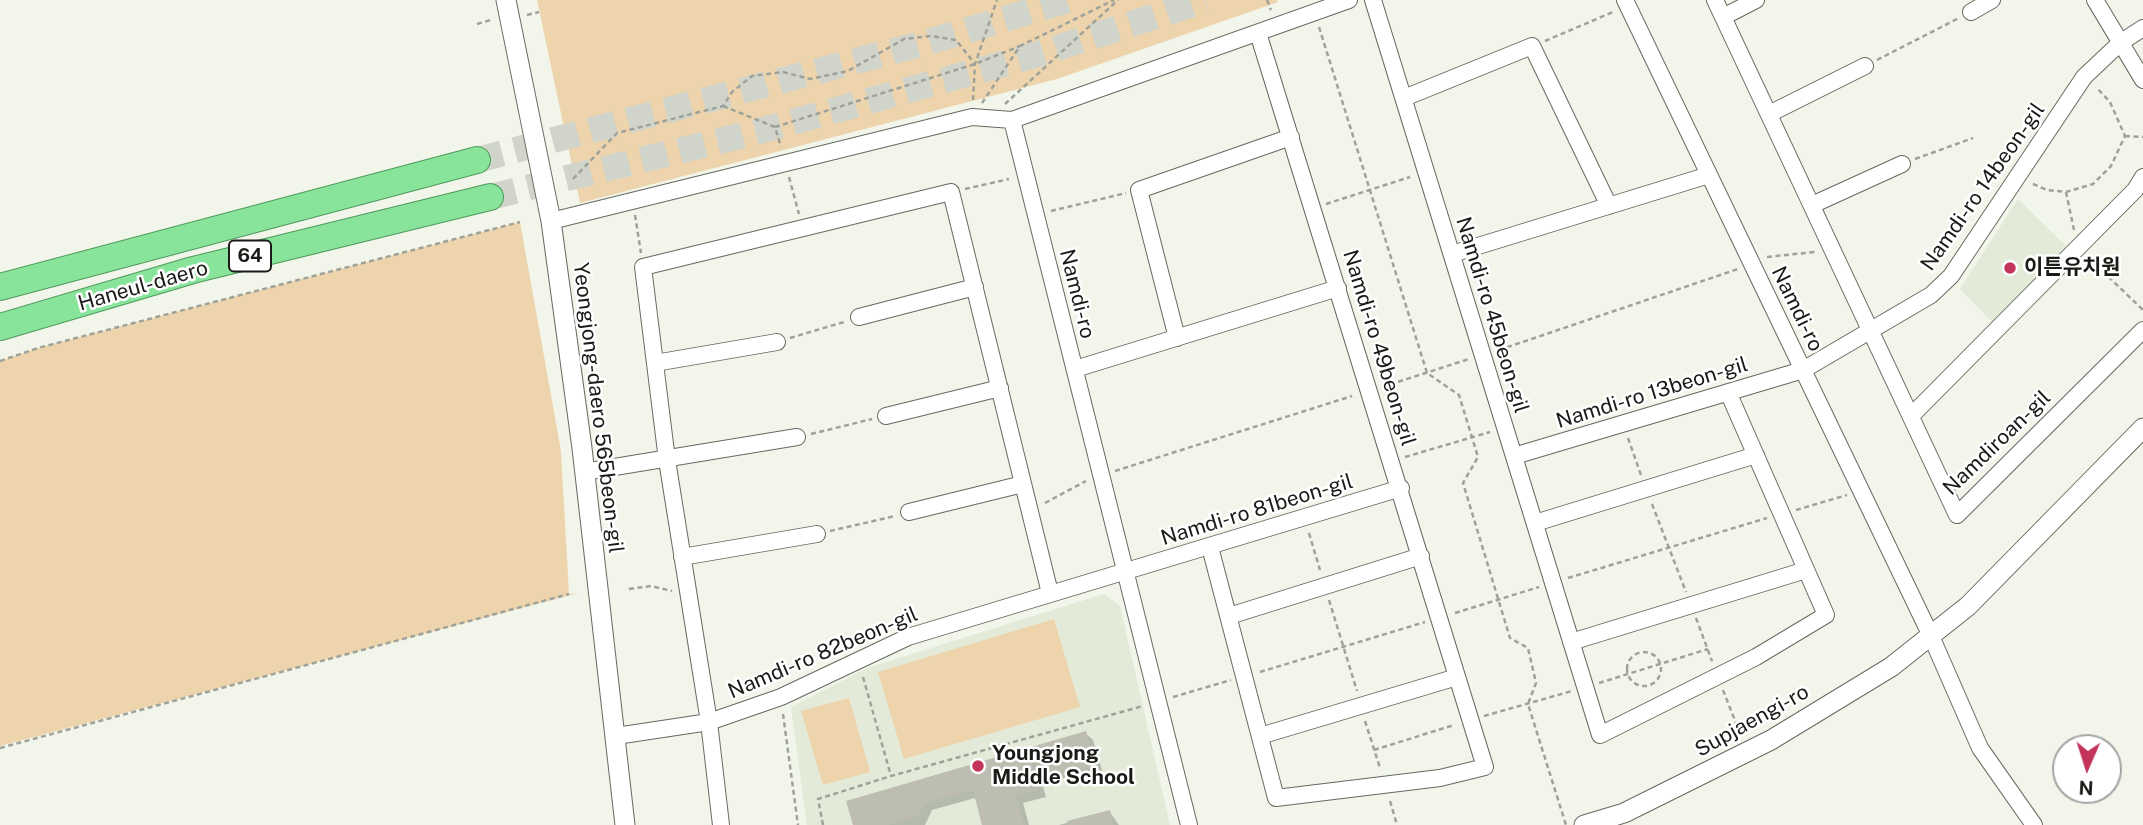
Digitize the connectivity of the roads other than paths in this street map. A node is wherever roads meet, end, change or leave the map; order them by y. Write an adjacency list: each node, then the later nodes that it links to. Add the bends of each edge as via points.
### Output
1 (506, 0): 27 (street, Yeongjong-daero 565beon-gil)
2 (1349, 0): 12 (street)
3 (1373, 0): 16 (street, Namdi-ro 45beon-gil)
4 (1715, 0): 10 (street, Namdiroan-gil)
5 (1756, 0): 10 (street)
6 (1992, 0): 9 (street)
7 (2095, 0): 13 (street)
8 (1626, 3): 22 (street, Namdi-ro)
9 (1971, 12)
10 (1723, 17): 17 (street, Namdiroan-gil)
11 (2143, 28): 13 (street, Namdi-ro 14beon-gil)
12 (1258, 33): 18 (street); 19 (street, Namdi-ro 49beon-gil)
13 (2120, 43): 15 (street); 35 (street, Namdi-ro 14beon-gil, via 2084,77 1951,276 1931,295)
14 (1865, 66): 17 (street)
15 (2143, 80)
16 (1404, 98): 26 (street, via 1532,46); 28 (street, Namdi-ro 45beon-gil)
17 (1769, 114): 25 (street, Namdiroan-gil)
18 (1012, 120): 27 (street, via 972,117); 39 (street, Namdi-ro)
19 (1291, 137): 31 (street, Namdi-ro 49beon-gil); 36 (street, via 1139,190)
20 (477, 160): 29 (highway, Haneul-daero / 64)
21 (1902, 164): 25 (street)
22 (1709, 175): 26 (street); 40 (street, Namdi-ro)
23 (2143, 177): 44 (street)
24 (490, 197): 33 (highway, Haneul-daero / 64, via 193,270)
25 (1812, 205): 35 (street, Namdiroan-gil)
26 (1609, 206): 28 (street)
27 (551, 221): 50 (street, Yeongjong-daero 565beon-gil)
28 (1452, 254): 48 (street, Namdi-ro 45beon-gil)
29 (5, 285)
30 (975, 287): 32 (street); 38 (street, via 951,191 643,267); 41 (street)
31 (1338, 288): 36 (street); 52 (street, Namdi-ro 49beon-gil)
32 (859, 317)
33 (4, 326)
34 (2143, 330): 44 (street, Namdiroan-gil, via 1957,515)
35 (1871, 332): 40 (street, Namdi-ro 14beon-gil); 44 (street, Namdiroan-gil)
36 (1177, 338): 39 (street)
37 (777, 342): 38 (street)
38 (655, 363): 49 (street)
39 (1075, 369): 60 (street, Namdi-ro)
40 (1803, 370): 42 (street, Namdi-ro 13beon-gil); 63 (street, Namdi-ro)
41 (1000, 387): 43 (street); 51 (street)
42 (1728, 392): 47 (street, Namdi-ro 45beon-gil); 48 (street, Namdi-ro 13beon-gil)
43 (886, 416)
44 (1911, 416)
45 (2143, 428): 63 (street, Supjaengi-ro, via 1968,606)
46 (797, 437): 49 (street)
47 (1756, 455): 54 (street); 59 (street, Namdi-ro 45beon-gil)
48 (1514, 456): 54 (street, Namdi-ro 45beon-gil)
49 (667, 460): 50 (street); 57 (street)
50 (584, 472): 67 (street, Yeongjong-daero 565beon-gil)
51 (1023, 484): 53 (street); 61 (street)
52 (1401, 488): 56 (street, Namdi-ro 81beon-gil); 58 (street, Namdi-ro 49beon-gil)
53 (909, 512)
54 (1535, 523): 64 (street, Namdi-ro 45beon-gil)
55 (817, 534): 57 (street)
56 (1210, 547): 60 (street, Namdi-ro 81beon-gil); 62 (street)
57 (682, 556): 66 (street)
58 (1421, 556): 62 (street); 65 (street, Namdi-ro 49beon-gil)
59 (1806, 570): 64 (street); 64 (street, Namdi-ro 45beon-gil, via 1826,615 1756,657 1600,734)
60 (1125, 573): 61 (street, Namdi-ro 82beon-gil); 71 (street, Namdi-ro)
61 (1050, 593): 66 (street, Namdi-ro 82beon-gil, via 908,637 781,697)
62 (1229, 616): 68 (street)
63 (1931, 636): 72 (street, Supjaengi-ro, via 1891,667 1747,752 1624,813); 73 (street, via 1980,748)
64 (1571, 642)
65 (1457, 677): 68 (street); 68 (street, Namdi-ro 49beon-gil, via 1485,767 1440,778 1276,798)
66 (709, 722): 67 (street, Namdi-ro 82beon-gil); 70 (street)
67 (616, 736): 69 (street, Yeongjong-daero 565beon-gil)
68 (1260, 736)
69 (625, 825)
70 (721, 825)
71 (1189, 825)
72 (1584, 825)
73 (2034, 825)

